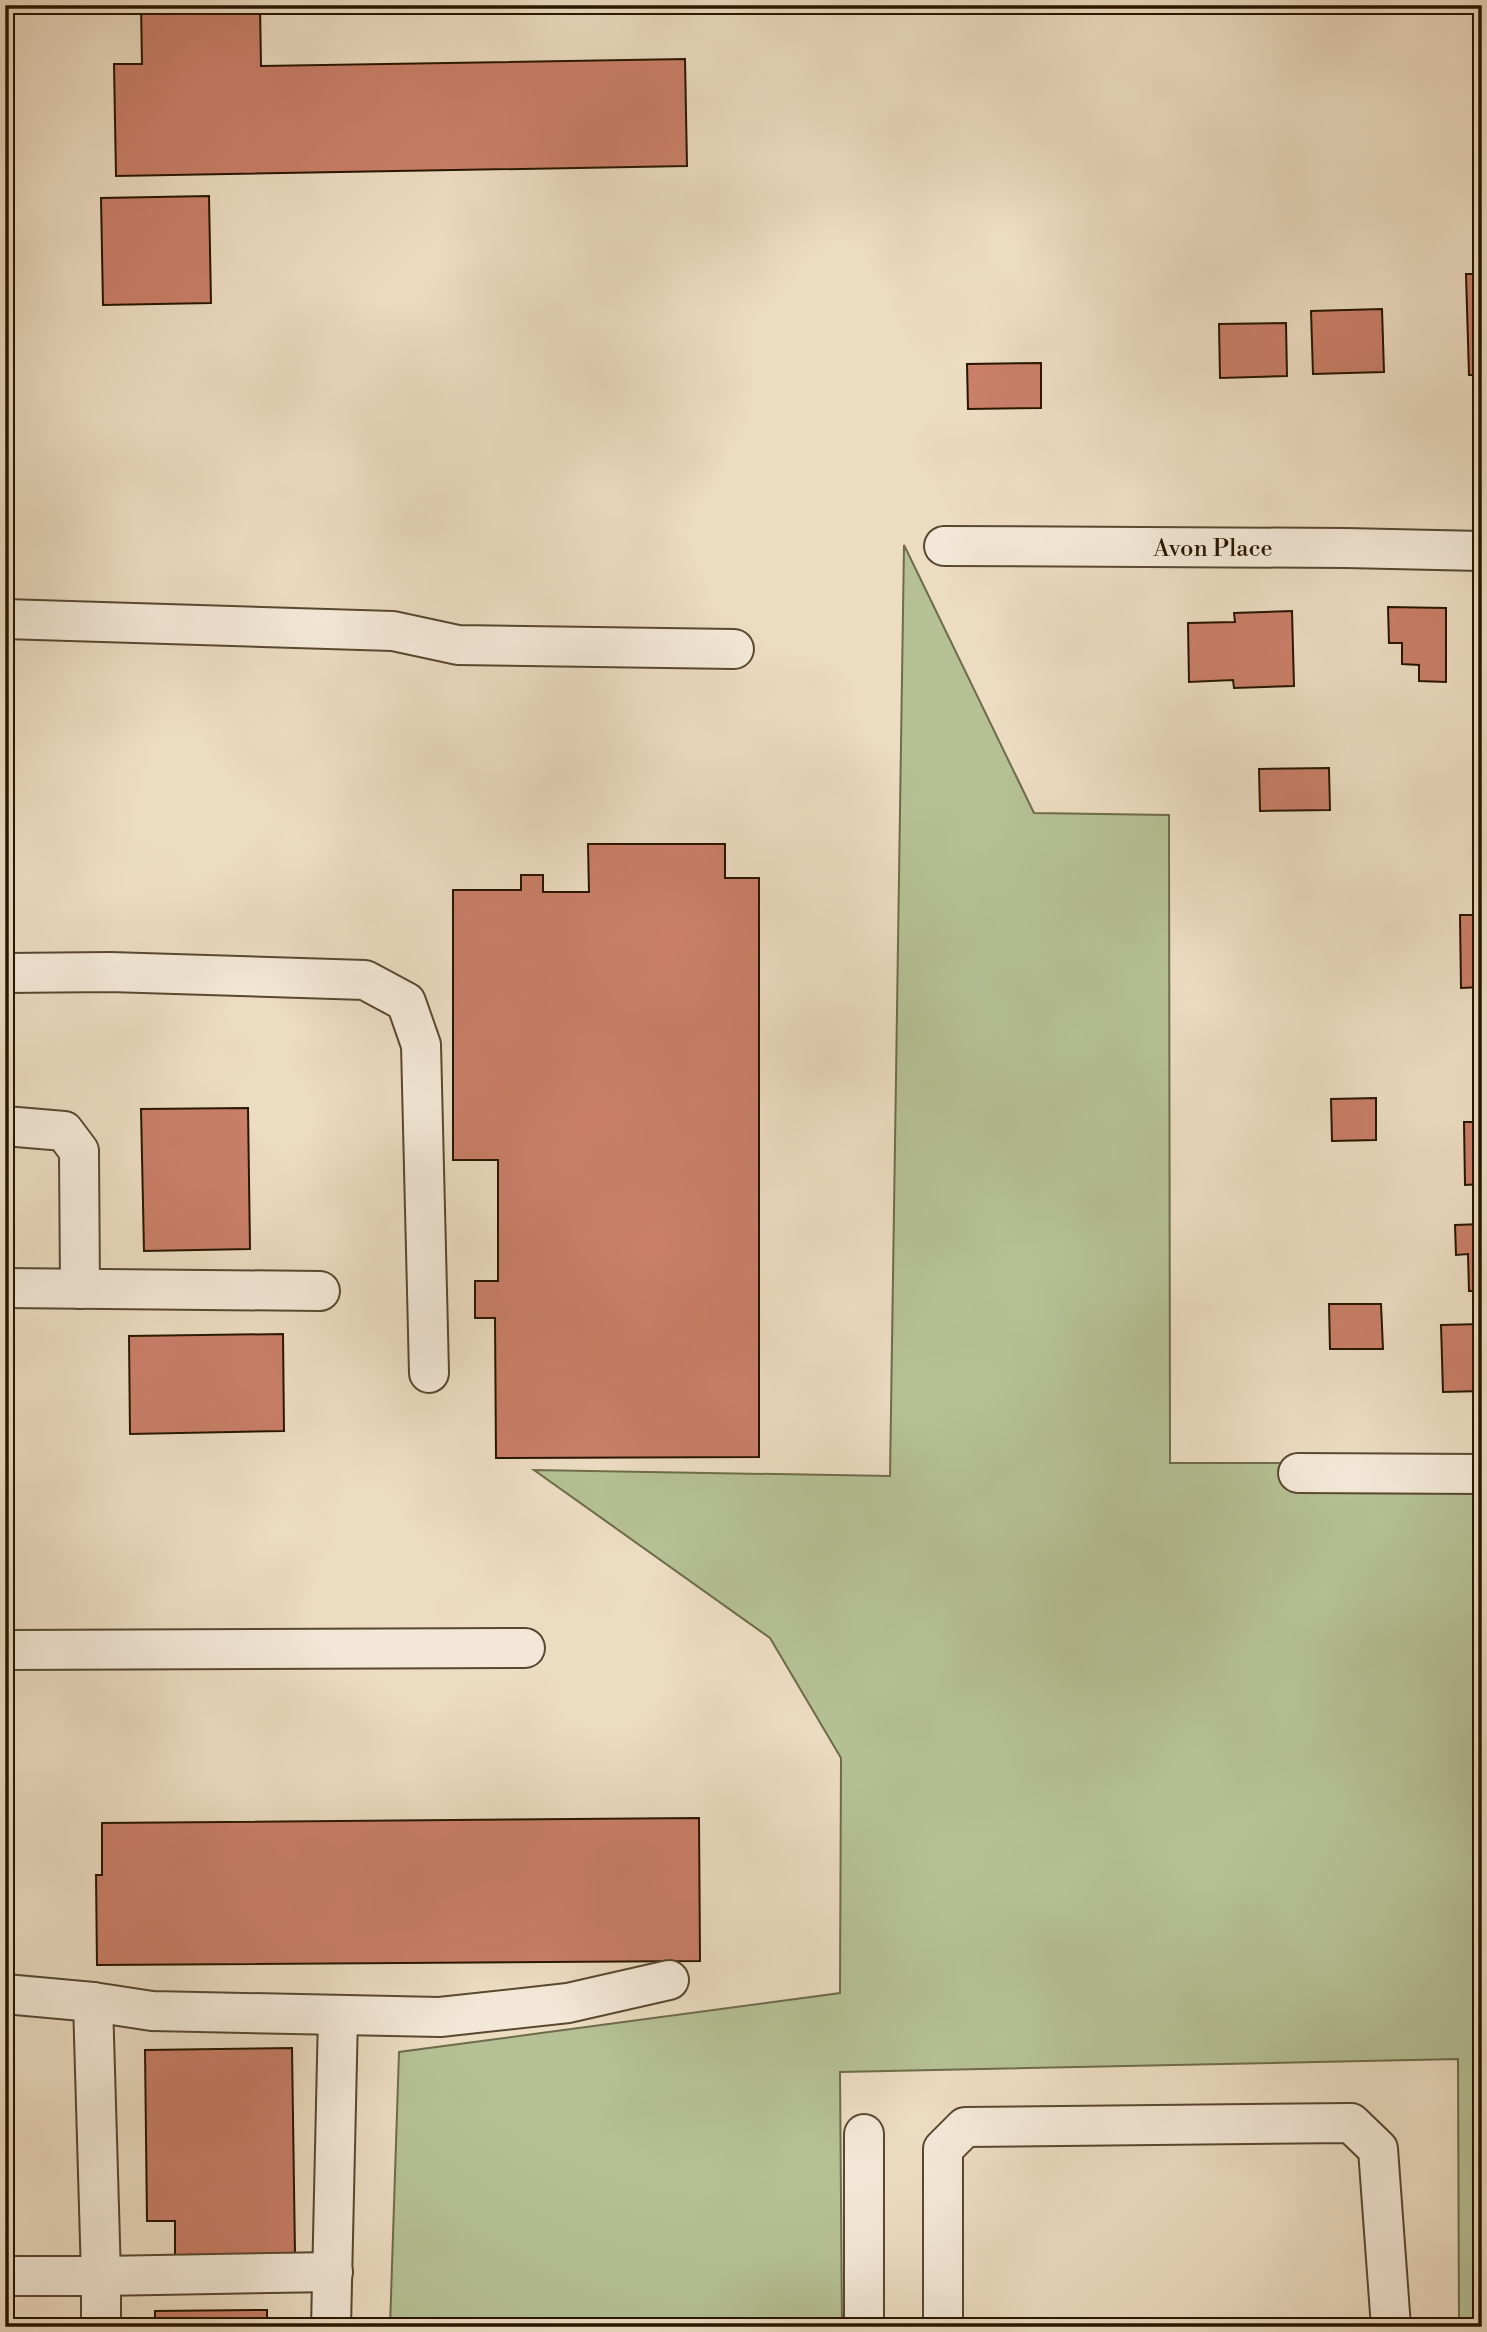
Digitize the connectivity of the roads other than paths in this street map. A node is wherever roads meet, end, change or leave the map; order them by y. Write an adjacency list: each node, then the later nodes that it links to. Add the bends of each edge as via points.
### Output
1 (944, 546): 2 (street, Avon Place)
2 (1482, 551)
3 (5, 619): 4 (street, via 393,631 458,645)
4 (734, 649)
5 (5, 973): 10 (street, via 365,980 406,1002 421,1045)
6 (5, 1126): 8 (street, via 64,1130 79,1151)
7 (5, 1287): 8 (street)
8 (80, 1289): 9 (street)
9 (320, 1291)
10 (429, 1373)
11 (1298, 1473): 12 (street)
12 (1482, 1474)
13 (524, 1648): 14 (street)
14 (5, 1650)
15 (669, 1980): 18 (street, via 568,2003 453,2016)
16 (5, 1994): 17 (street)
17 (93, 2002): 18 (street, via 152,2011); 21 (street)
18 (338, 2015): 20 (street)
19 (864, 2134): 25 (street)
20 (333, 2272): 21 (street); 24 (street)
21 (101, 2276): 22 (street); 23 (street)
22 (5, 2277)
23 (100, 2327)
24 (331, 2327)
25 (864, 2327)
26 (943, 2327): 27 (street, via 943,2149 965,2126 1351,2123 1378,2149)
27 (1391, 2327)

